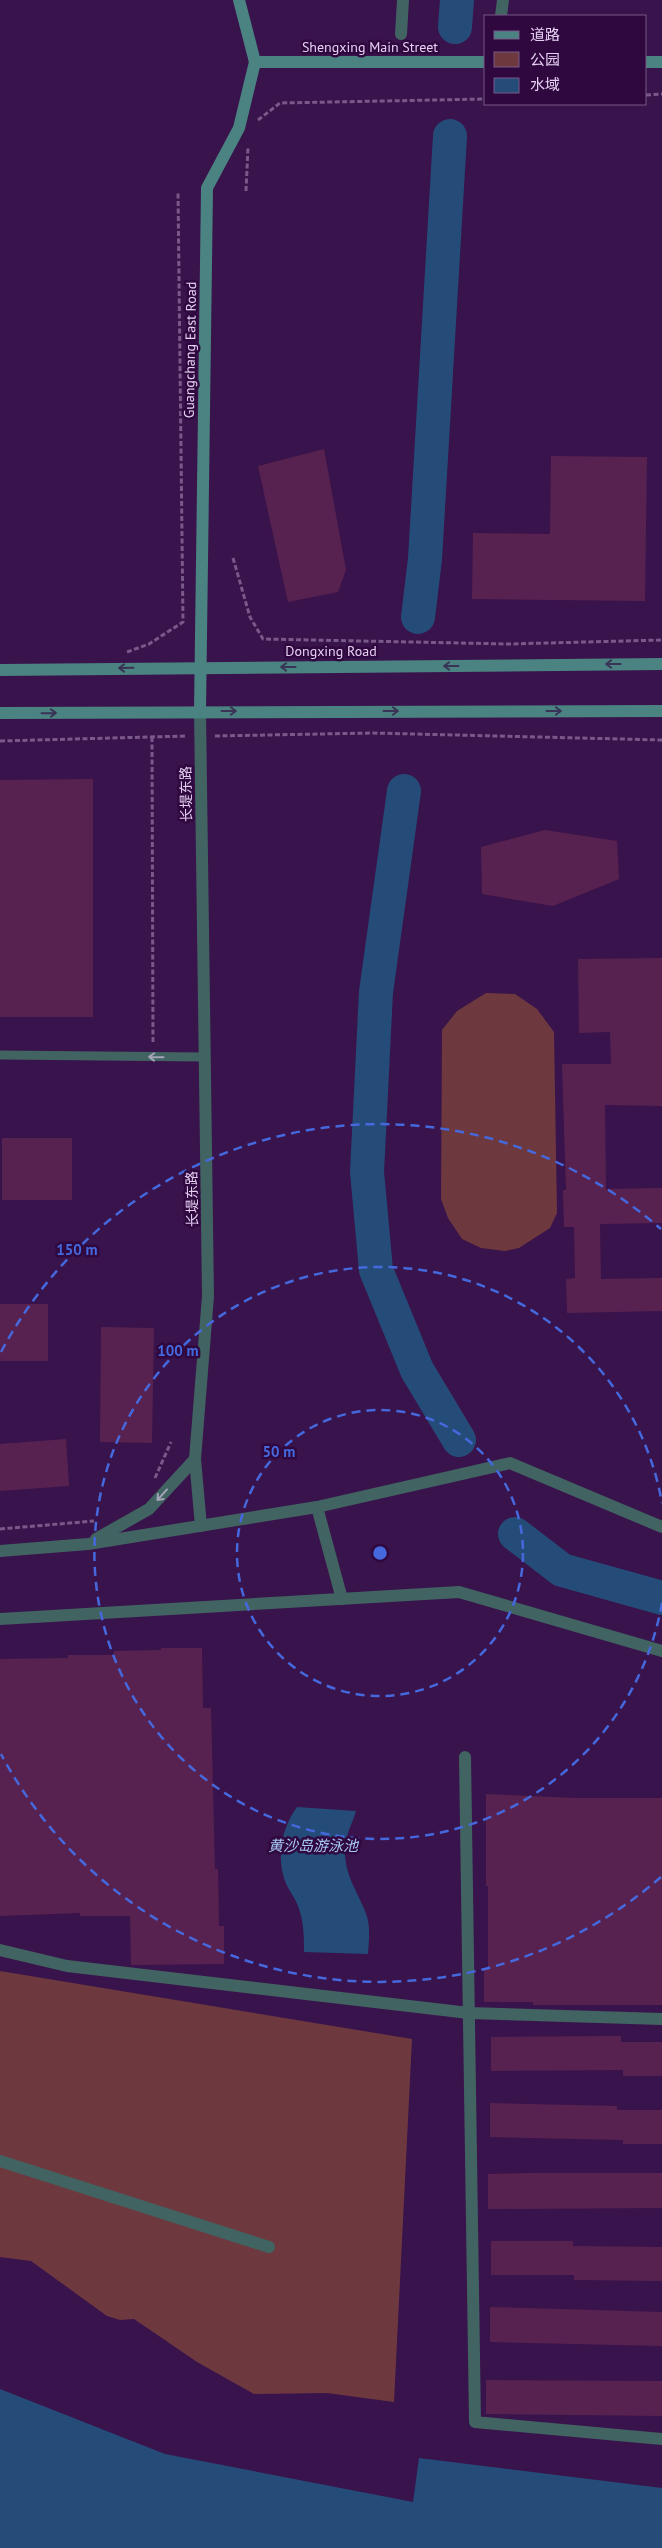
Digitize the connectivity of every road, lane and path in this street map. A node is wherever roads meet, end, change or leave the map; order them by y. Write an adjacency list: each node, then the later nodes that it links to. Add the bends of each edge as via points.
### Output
1 (239, 0): 6 (main road, Guangchang East Road)
2 (403, 0): 5 (street)
3 (502, 0): 4 (street)
4 (501, 15)
5 (401, 34)
6 (255, 62): 7 (main road, Shengxing Main Street); 21 (main road, Guangchang East Road, via 240,128 208,188)
7 (484, 62)
8 (647, 62): 9 (main road)
9 (662, 62)
10 (662, 94): 11 (path)
11 (647, 95)
12 (484, 99): 13 (path, via 280,103 259,117)
13 (256, 126)
14 (248, 144): 16 (path)
15 (178, 191): 19 (path, via 183,622 149,644)
16 (246, 192)
17 (233, 558): 18 (path, via 250,617 264,638 509,644)
18 (662, 640)
19 (118, 655)
20 (662, 664): 21 (main road, Dongxing Road, one-way to 21)
21 (201, 667): 22 (main road, Dongxing Road, one-way to 22); 23 (main road, Guangchang East Road)
22 (0, 670)
23 (200, 711): 24 (main road, one-way to 24); 25 (main road, one-way to 23); 26 (street, 长堤东路)
24 (662, 711)
25 (0, 714)
26 (200, 736): 27 (path); 28 (path, via 372,733); 32 (street, 长堤东路)
27 (152, 737): 29 (path); 31 (path)
28 (662, 740)
29 (0, 741)
30 (0, 1055): 31 (lane)
31 (154, 1057): 32 (lane, one-way to 31)
32 (205, 1058): 34 (street, 长堤东路, via 208,1296)
33 (170, 1442): 35 (path)
34 (196, 1459): 38 (street, 长堤东路); 41 (street, one-way to 41, via 149,1509)
35 (153, 1484)
36 (317, 1507): 38 (street); 39 (street, via 510,1463); 43 (street)
37 (100, 1521): 40 (path)
38 (201, 1526): 41 (street)
39 (662, 1527)
40 (0, 1529)
41 (88, 1544): 42 (street)
42 (0, 1551)
43 (342, 1599): 44 (street); 45 (street, via 459,1592)
44 (0, 1619)
45 (662, 1651)
46 (465, 1757): 48 (street)
47 (0, 1950): 48 (street, via 67,1966)
48 (469, 2012): 49 (street); 52 (street, via 475,2422)
49 (662, 2019)
50 (0, 2161): 51 (street)
51 (269, 2246)
52 (662, 2439)

